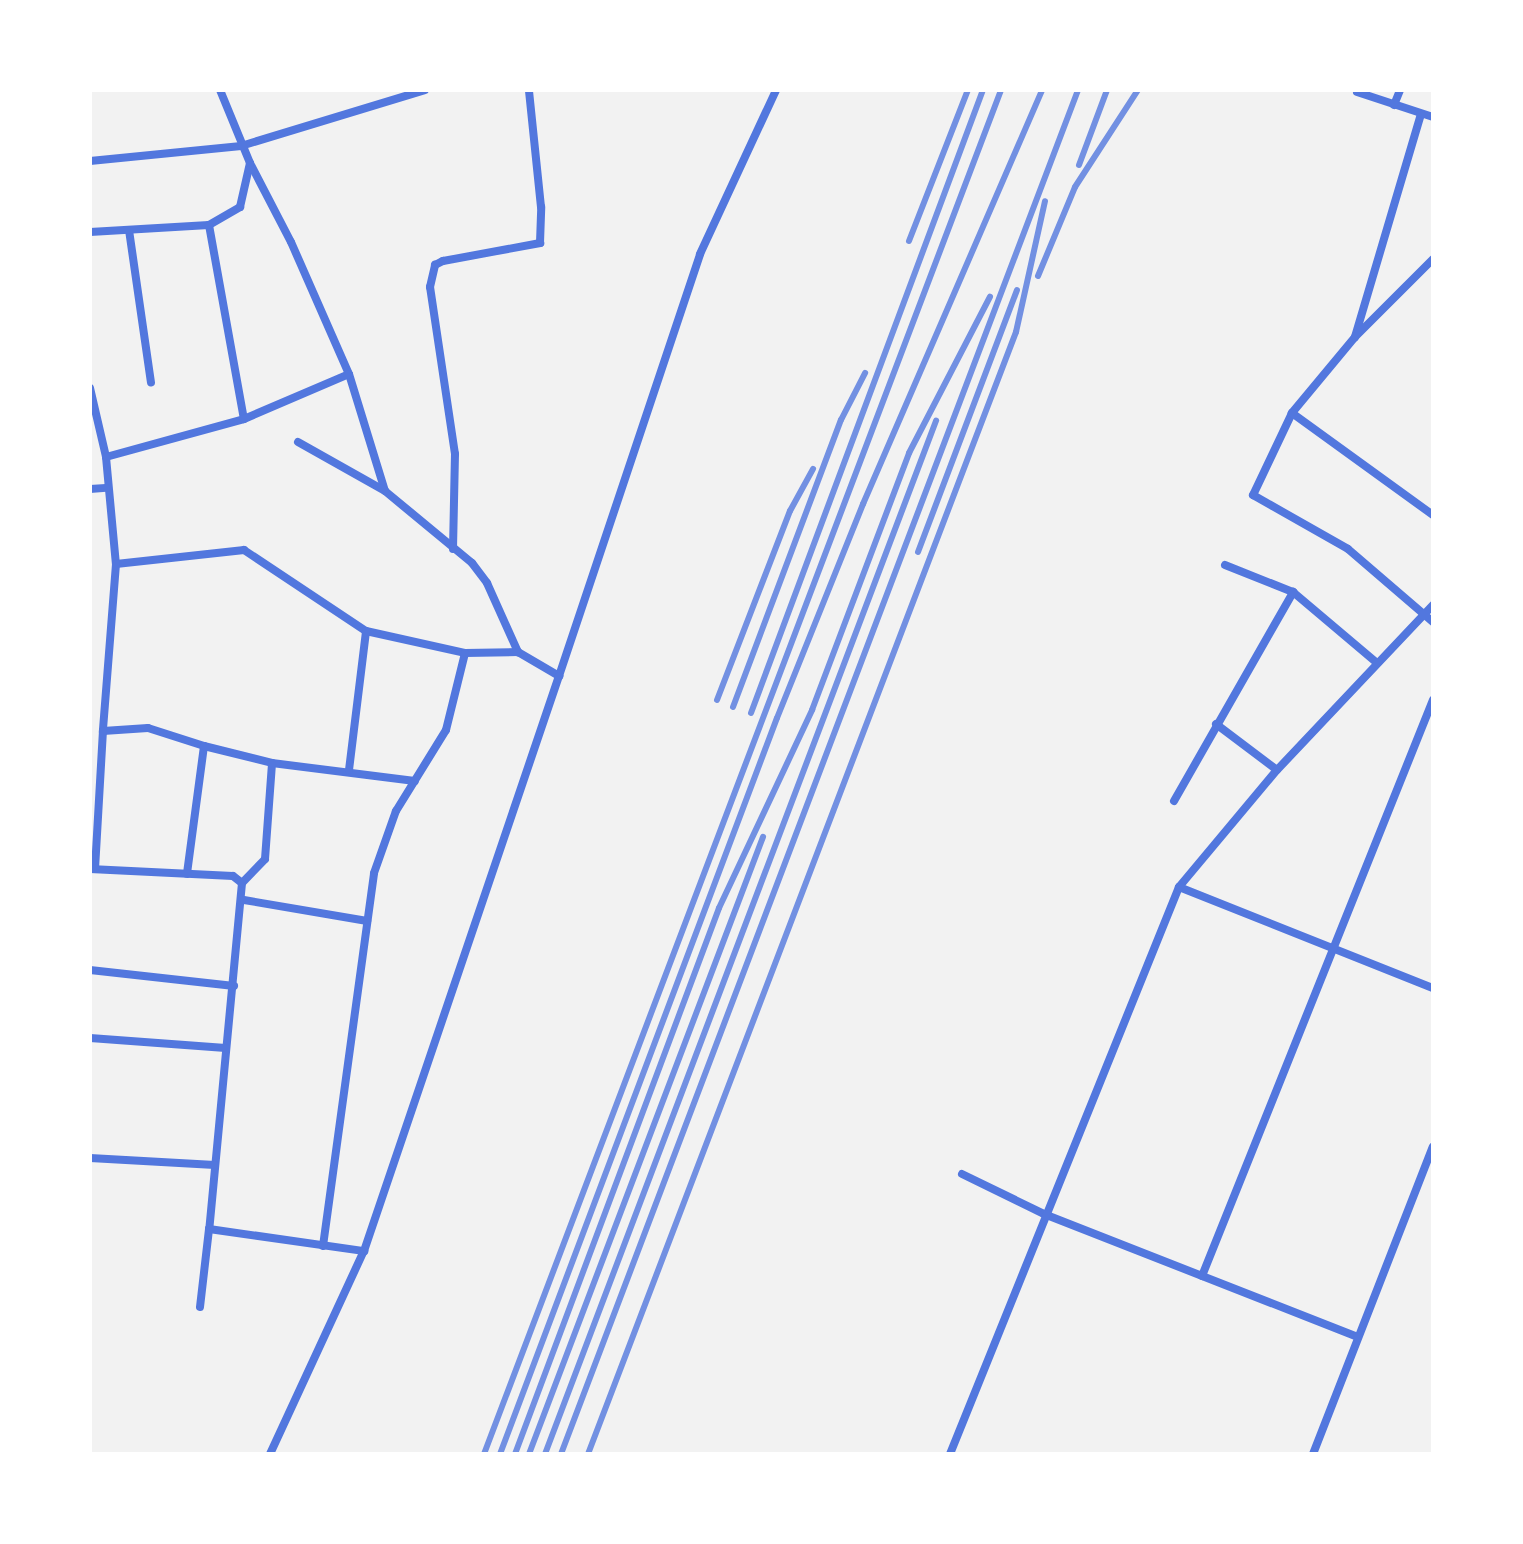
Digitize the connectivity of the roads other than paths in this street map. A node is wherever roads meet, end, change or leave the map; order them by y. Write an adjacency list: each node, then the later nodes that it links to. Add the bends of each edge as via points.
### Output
1 (220, 90): 10 (street)
2 (425, 90): 10 (street)
3 (529, 90): 29 (street, via 540,243 443,261 435,265 432,276 455,454)
4 (776, 90): 40 (street, via 700,254)
5 (1400, 90): 7 (street)
6 (1357, 92): 7 (street)
7 (1394, 105): 8 (street)
8 (1421, 114): 9 (street); 17 (street)
9 (1433, 117)
10 (241, 146): 11 (street); 12 (street)
11 (90, 161)
12 (250, 163): 13 (street, via 240,207); 18 (street)
13 (209, 225): 14 (street); 22 (street)
14 (129, 230): 15 (street); 19 (street)
15 (90, 232)
16 (1433, 259): 17 (street)
17 (1355, 337): 21 (street)
18 (349, 374): 22 (street); 27 (street)
19 (151, 382)
20 (90, 388): 24 (street)
21 (1292, 413): 28 (street); 34 (street, via 1253,495 1348,549)
22 (244, 419): 24 (street)
23 (298, 442): 27 (street)
24 (106, 457): 25 (street)
25 (106, 488): 26 (street); 30 (street)
26 (90, 489)
27 (385, 491): 29 (street)
28 (1433, 515)
29 (453, 549): 37 (street, via 487,583)
30 (116, 564): 36 (street, via 244,550); 43 (street)
31 (1225, 565): 32 (street)
32 (1293, 592): 39 (street); 42 (street)
33 (1433, 605): 34 (street)
34 (1424, 615): 35 (street); 39 (street)
35 (1433, 622)
36 (366, 631): 38 (street); 46 (street)
37 (518, 652): 38 (street); 40 (street)
38 (465, 653): 48 (street, via 446,730)
39 (1377, 663): 47 (street)
40 (559, 676): 69 (street)
41 (1433, 700): 56 (street)
42 (1216, 724): 47 (street); 49 (street)
43 (103, 731): 44 (street, via 148,728); 50 (street)
44 (204, 746): 45 (street); 51 (street)
45 (272, 763): 46 (street); 52 (street, via 265,859)
46 (349, 770): 48 (street)
47 (1277, 770): 53 (street)
48 (415, 781): 55 (street, via 385,834)
49 (1174, 801)
50 (93, 869): 51 (street)
51 (187, 874): 52 (street, via 233,876)
52 (242, 883): 54 (street)
53 (1179, 887): 56 (street); 66 (street)
54 (244, 900): 55 (street); 58 (street)
55 (367, 921): 68 (street)
56 (1333, 951): 59 (street); 70 (street)
57 (90, 970): 58 (street)
58 (234, 986): 61 (street)
59 (1433, 988)
60 (90, 1038): 61 (street)
61 (226, 1048): 64 (street)
62 (1433, 1147): 72 (street)
63 (90, 1158): 64 (street)
64 (215, 1165): 67 (street)
65 (962, 1174): 66 (street)
66 (1044, 1214): 70 (street); 74 (street)
67 (209, 1229): 68 (street); 71 (street)
68 (323, 1246): 69 (street)
69 (364, 1251): 73 (street)
70 (1202, 1276): 72 (street)
71 (200, 1307)
72 (1358, 1337): 75 (street)
73 (270, 1454)
74 (950, 1454)
75 (1313, 1454)

